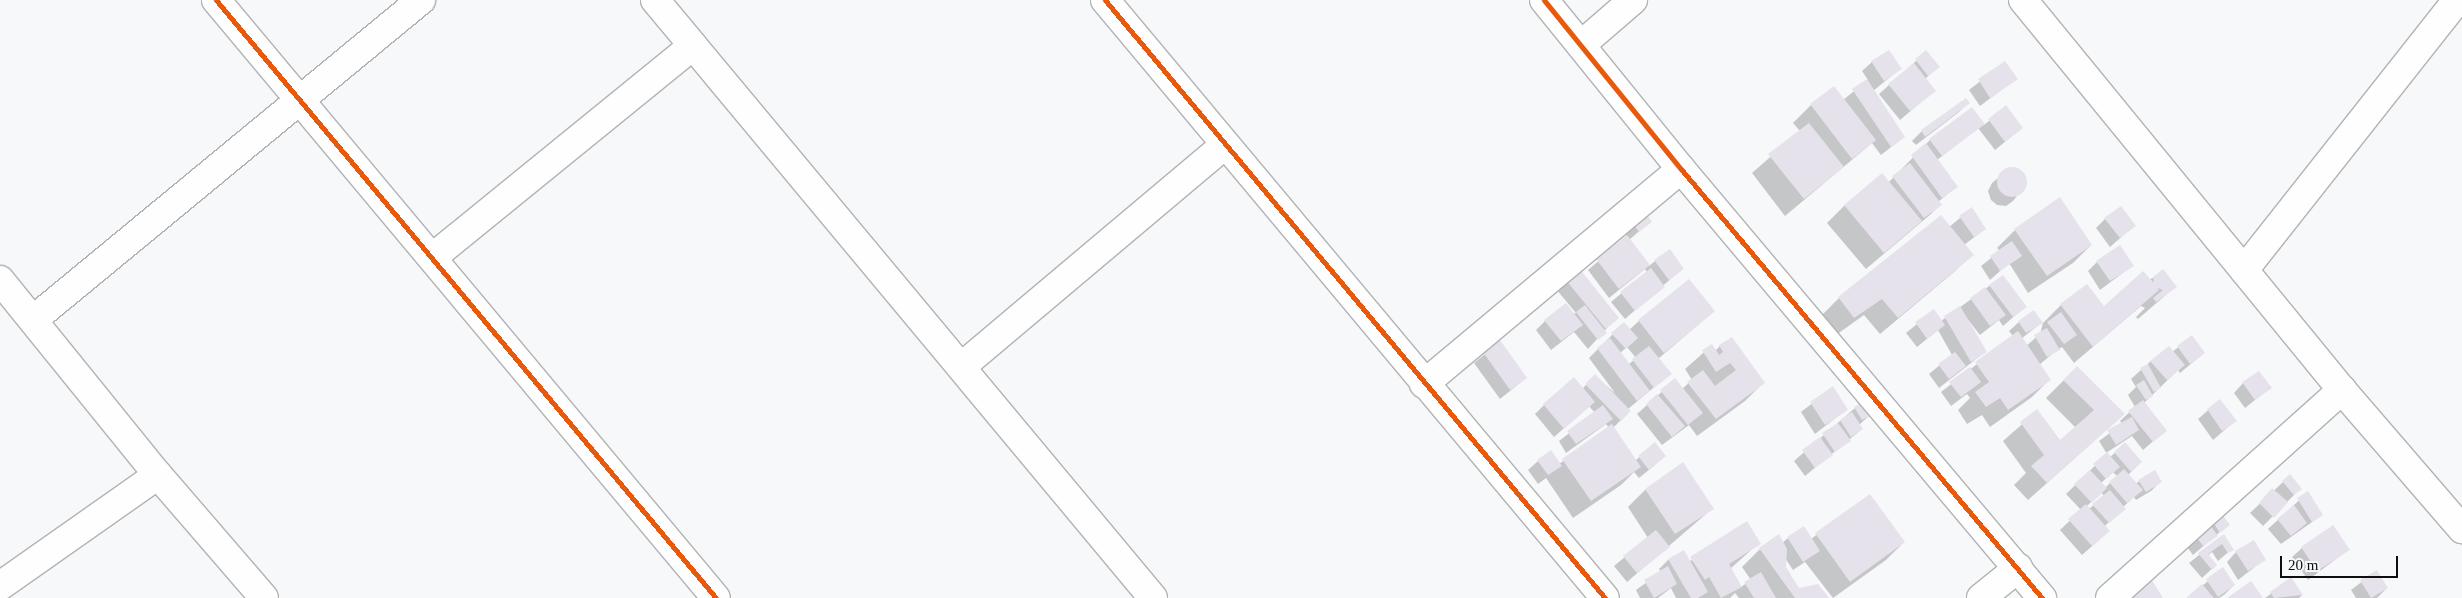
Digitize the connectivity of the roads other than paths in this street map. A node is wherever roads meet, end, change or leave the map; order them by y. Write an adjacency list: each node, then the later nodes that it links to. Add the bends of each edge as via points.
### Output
1 (216, 0): 11 (street)
2 (421, 0): 11 (street)
3 (655, 0): 10 (street)
4 (1105, 0): 12 (street)
5 (1544, 0): 9 (street)
6 (1633, 0): 9 (street)
7 (2023, 0): 15 (street)
8 (2457, 0): 15 (street)
9 (1581, 45): 13 (street)
10 (693, 46): 14 (street); 18 (street)
11 (300, 99): 14 (street); 17 (street)
12 (1225, 145): 18 (street); 19 (street)
13 (1681, 169): 19 (street); 23 (street)
14 (434, 258): 26 (street)
15 (2244, 270): 20 (street)
16 (0, 280): 17 (street)
17 (33, 320): 21 (street)
18 (961, 367): 27 (street)
19 (1424, 384): 28 (street)
20 (2342, 390): 22 (street); 31 (street)
21 (158, 476): 24 (street); 25 (street)
22 (2461, 525)
23 (2018, 568): 29 (street); 30 (street)
24 (0, 586)
25 (264, 598)
26 (716, 598)
27 (1153, 598)
28 (1605, 598)
29 (1981, 598)
30 (2042, 598)
31 (2110, 598)

